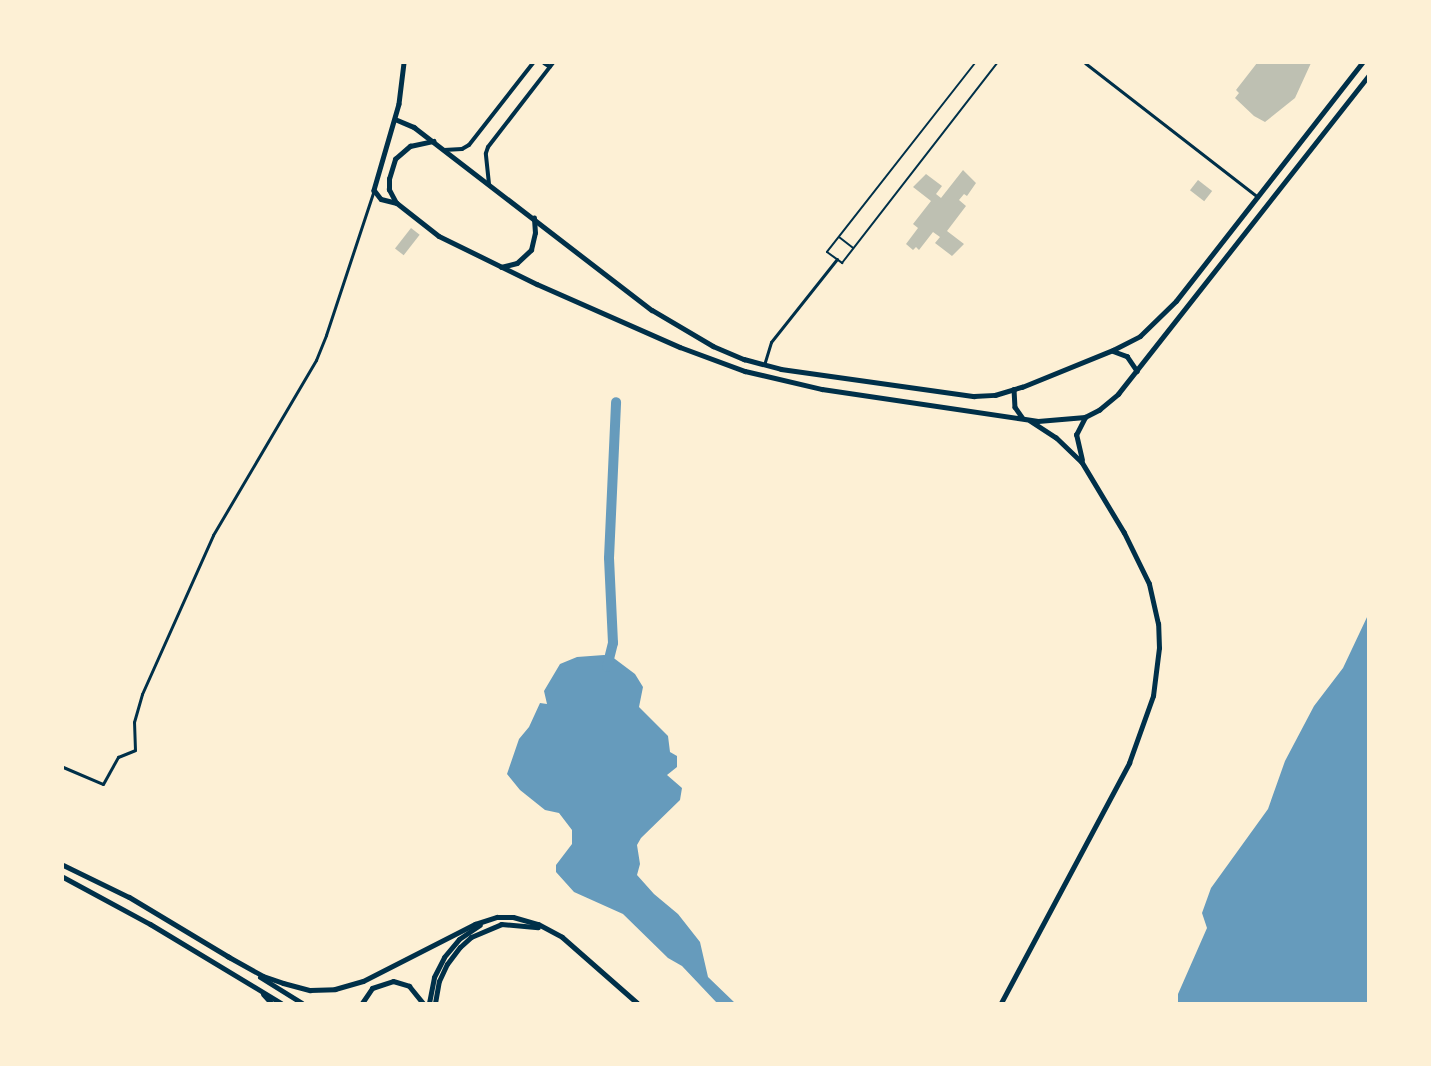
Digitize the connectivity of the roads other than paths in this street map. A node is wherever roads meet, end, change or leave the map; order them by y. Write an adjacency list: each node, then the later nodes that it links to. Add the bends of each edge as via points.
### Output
1 (404, 63): 12 (main road)
2 (533, 63): 14 (street, via 469,146)
3 (544, 63): 8 (street)
4 (975, 63): 20 (street)
5 (997, 63): 21 (street)
6 (1085, 63): 17 (street)
7 (1362, 63): 10 (main road)
8 (552, 65): 15 (street, via 488,147)
9 (1368, 76): 11 (main road)
10 (1332, 101): 11 (main road); 17 (main road)
11 (1342, 109): 25 (main road)
12 (395, 119): 13 (main road); 16 (main road)
13 (433, 141): 14 (main road); 18 (main road, via 410,146 395,159 388,179)
14 (444, 150): 15 (main road)
15 (489, 184): 19 (main road)
16 (374, 190): 18 (main road, via 381,199); 35 (street, via 316,360 213,536 142,694 134,722 135,750 118,757 103,784)
17 (1258, 197): 24 (main road)
18 (397, 203): 23 (main road, via 439,236)
19 (534, 218): 23 (main road, via 531,250 517,263); 27 (main road, via 671,322 713,346)
20 (839, 237): 21 (street); 22 (street, via 827,252)
21 (853, 248): 22 (street, via 842,263)
22 (837, 259): 27 (street, via 771,342)
23 (501, 267): 30 (main road, via 718,363)
24 (1191, 282): 25 (main road); 26 (main road, via 1144,333)
25 (1201, 290): 28 (main road)
26 (1113, 350): 28 (main road, via 1127,356); 31 (main road)
27 (764, 365): 29 (main road)
28 (1137, 371): 32 (main road, via 1112,401)
29 (824, 377): 30 (main road); 31 (main road, via 974,396)
30 (822, 389): 33 (main road)
31 (1014, 389): 33 (main road, via 1014,407)
32 (1085, 417): 33 (main road, via 1057,421); 34 (main road, via 1076,439)
33 (1023, 418): 34 (main road, via 1056,438)
34 (1082, 463): 50 (main road, via 1149,584 1158,624 1158,672 1147,719 1129,764)
35 (63, 766)
36 (63, 865): 40 (highway, via 129,897)
37 (63, 877): 41 (highway, via 105,897)
38 (486, 920): 39 (highway, via 513,917); 40 (highway, via 363,981 335,989 310,990 283,983); 47 (highway, via 459,939 444,957 434,977)
39 (549, 930): 48 (highway, via 507,924 471,937 444,968); 49 (highway, via 574,946)
40 (227, 956): 44 (highway)
41 (257, 988): 42 (highway); 43 (highway)
42 (271, 1003)
43 (282, 1003)
44 (302, 1003)
45 (362, 1003): 46 (highway, via 372,988 390,981 409,986)
46 (423, 1003)
47 (429, 1003)
48 (435, 1003)
49 (637, 1003)
50 (1001, 1003)

